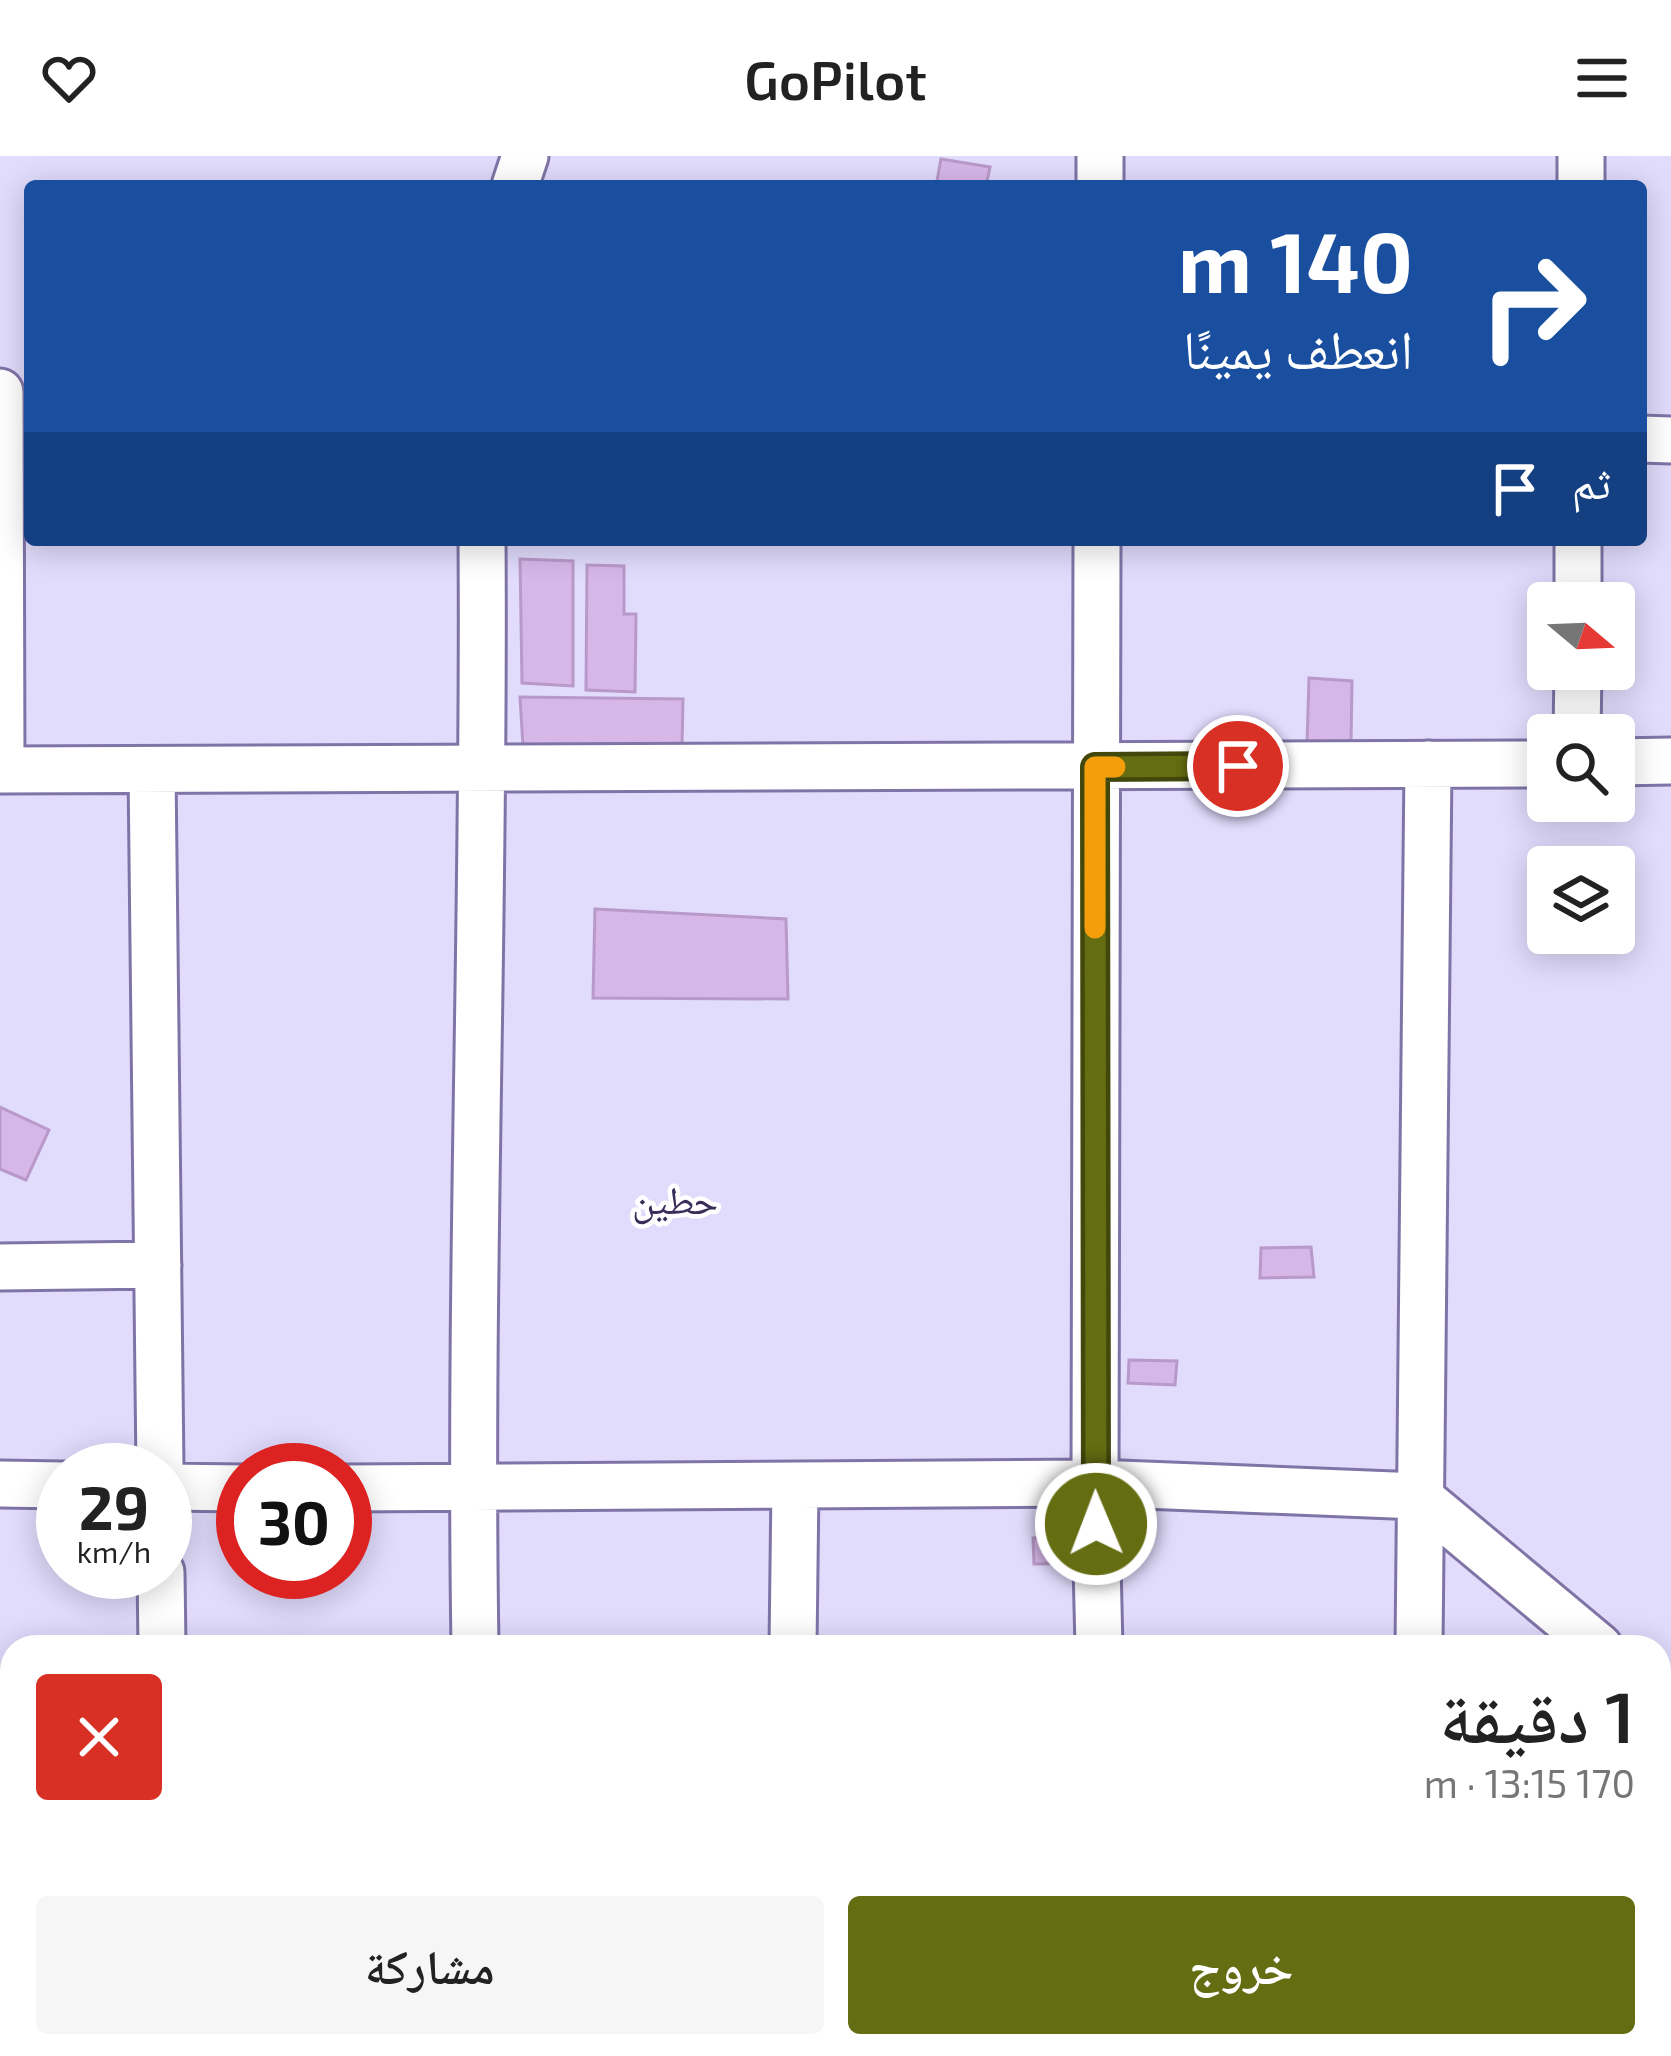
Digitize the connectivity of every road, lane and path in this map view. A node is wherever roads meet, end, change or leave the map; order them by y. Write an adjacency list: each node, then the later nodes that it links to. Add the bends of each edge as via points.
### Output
1 (0, 392): 2 (street)
2 (1, 444): 13 (street)
3 (482, 546): 12 (street)
4 (1097, 546): 11 (street)
5 (1579, 546): 6 (street)
6 (1578, 582)
7 (1671, 760): 8 (street)
8 (1635, 761)
9 (1428, 764): 10 (street); 11 (street); 24 (street)
10 (1527, 764)
11 (1095, 767): 12 (street); 18 (street)
12 (484, 769): 14 (street); 23 (street)
13 (0, 770): 14 (street)
14 (152, 770): 15 (street)
15 (158, 1265): 16 (street); 17 (street)
16 (0, 1267)
17 (160, 1443)
18 (1095, 1483): 21 (street); 24 (street); 29 (street)
19 (0, 1484): 20 (street)
20 (36, 1485)
21 (795, 1486): 23 (street); 28 (street)
22 (372, 1488): 23 (street)
23 (472, 1489): 27 (street)
24 (1418, 1496): 30 (street); 31 (street)
25 (161, 1599): 26 (street)
26 (162, 1635)
27 (475, 1635)
28 (793, 1635)
29 (1099, 1635)
30 (1419, 1635)
31 (1585, 1635)

